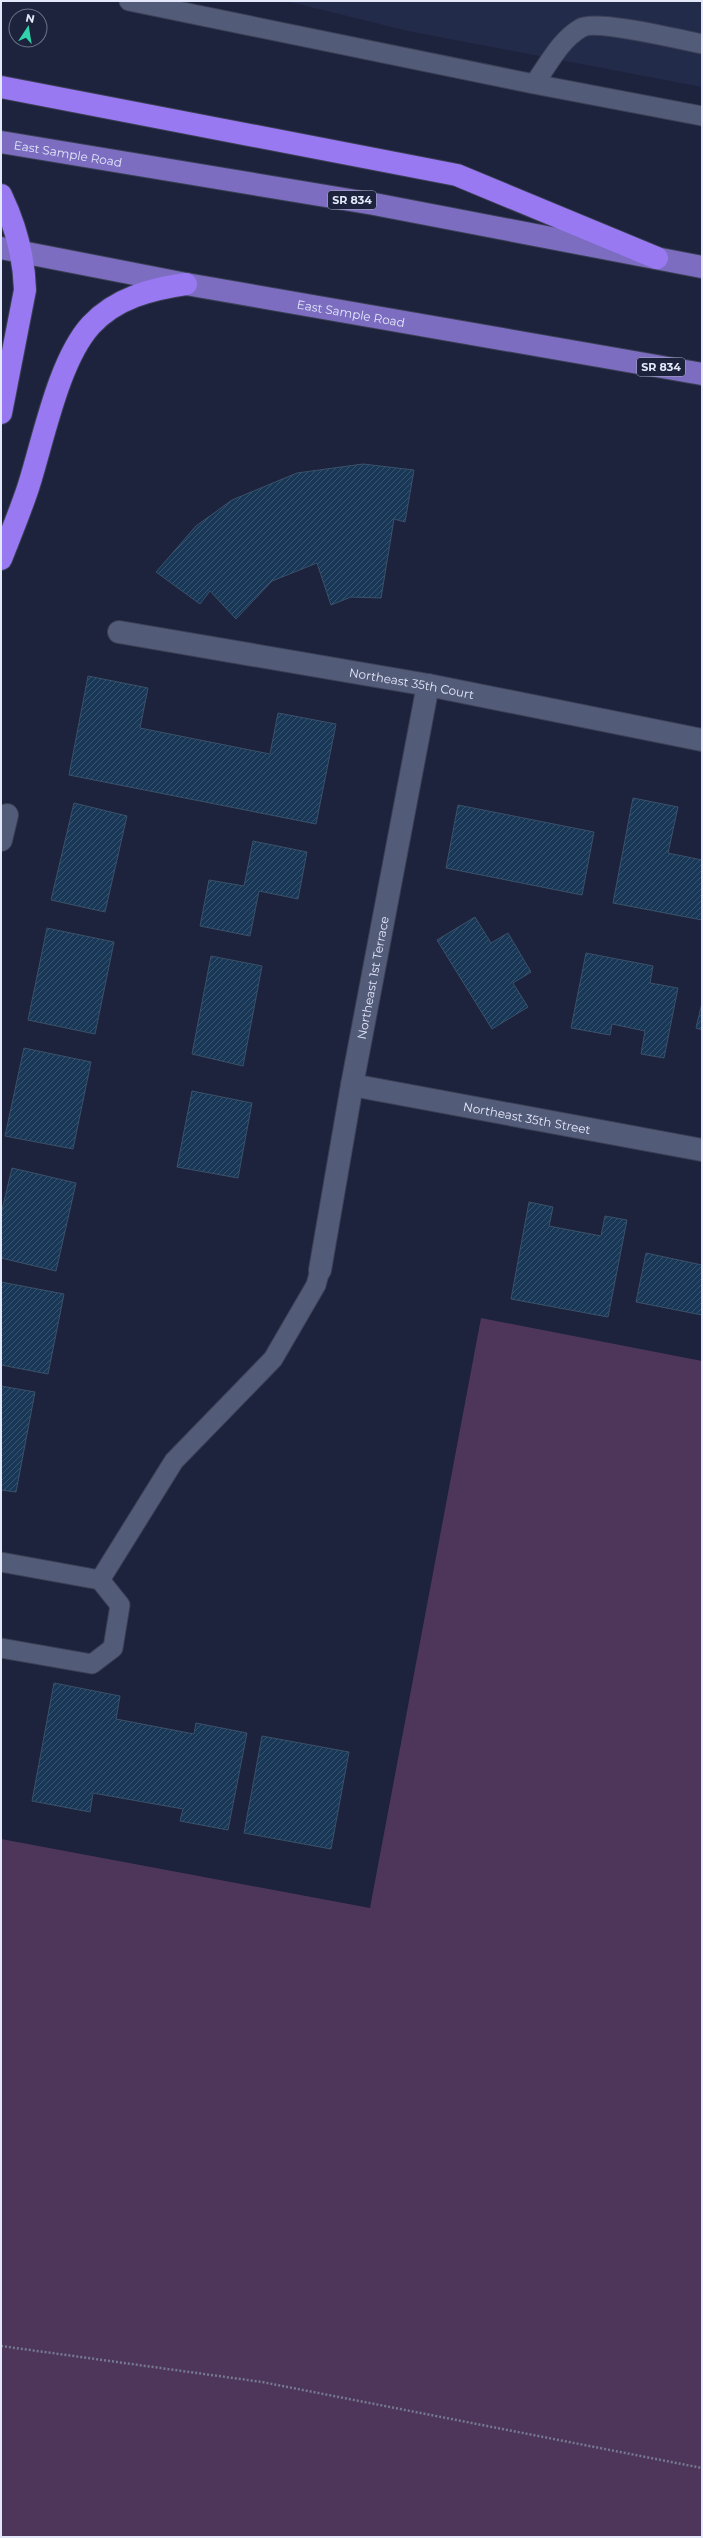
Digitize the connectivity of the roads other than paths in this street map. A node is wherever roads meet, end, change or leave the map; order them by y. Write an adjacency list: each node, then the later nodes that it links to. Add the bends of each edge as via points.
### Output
1 (129, 1): 3 (lane)
2 (702, 44): 3 (lane, via 632,29 582,26 566,39)
3 (534, 84): 5 (lane)
4 (1, 87): 9 (highway, via 458,175)
5 (702, 116)
6 (1, 142): 9 (main road, East Sample Road / SR 834, via 374,204)
7 (1, 194): 8 (highway, via 14,226)
8 (11, 250): 11 (main road, East Sample Road / SR 834); 13 (highway, via 24,271 25,290)
9 (657, 258): 10 (main road, East Sample Road / SR 834)
10 (702, 267)
11 (186, 284): 12 (main road, East Sample Road / SR 834); 14 (highway, via 141,293 111,308 90,326 69,362 28,489)
12 (702, 374)
13 (1, 413)
14 (1, 559)
15 (120, 632): 16 (street, Northeast 35th Court)
16 (428, 685): 17 (street, Northeast 35th Court); 20 (street, Northeast 1st Terrace)
17 (702, 740)
18 (7, 815): 19 (street)
19 (1, 840)
20 (352, 1085): 21 (street, Northeast 35th Street); 22 (street, Northeast 1st Terrace)
21 (702, 1150)
22 (320, 1270): 24 (lane, via 316,1285 273,1359 174,1461)
23 (1, 1562): 24 (lane)
24 (100, 1580): 25 (lane, via 120,1605 113,1648 92,1664)
25 (1, 1648)

